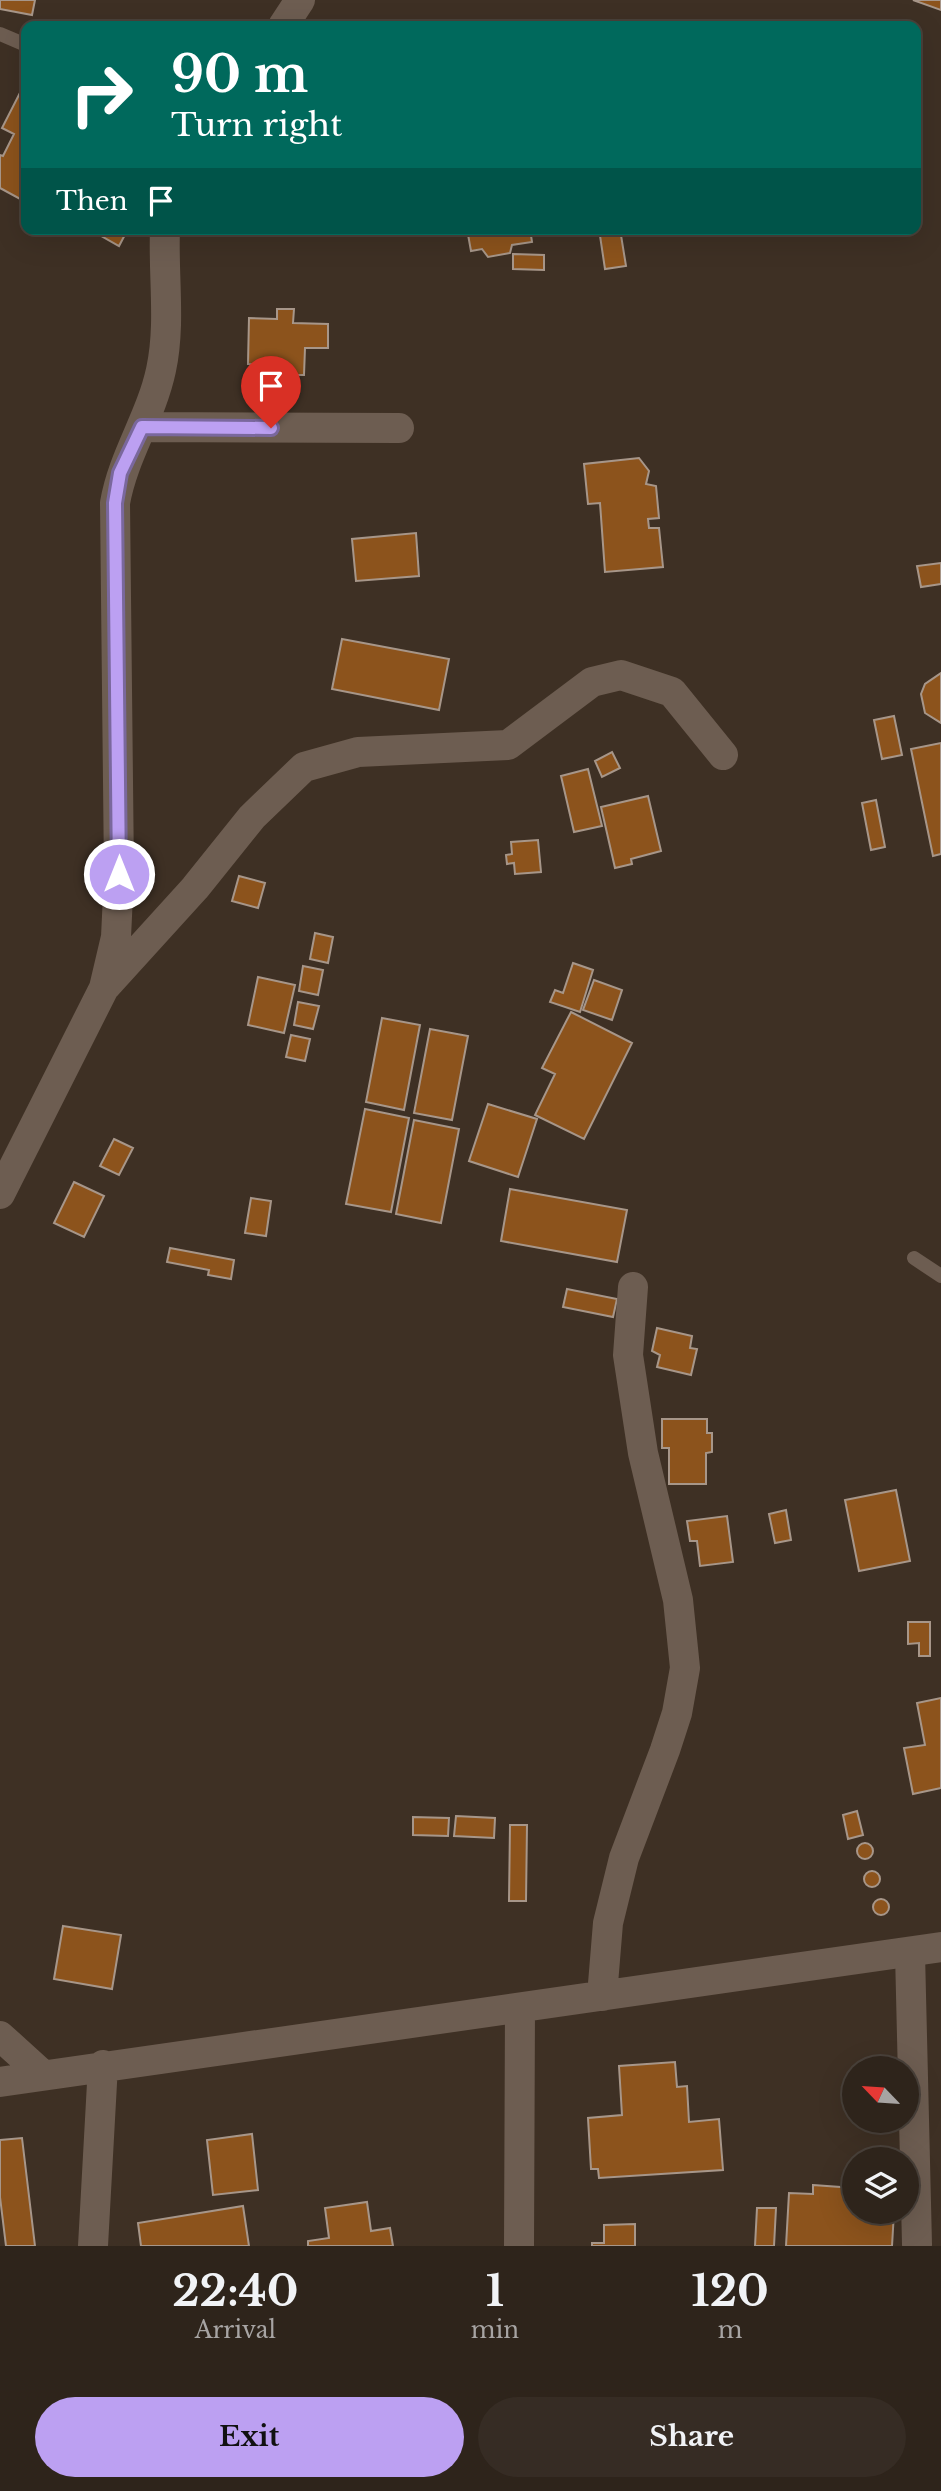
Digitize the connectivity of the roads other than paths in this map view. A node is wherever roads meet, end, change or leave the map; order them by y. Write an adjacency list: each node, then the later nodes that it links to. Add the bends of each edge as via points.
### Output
1 (300, 0): 2 (street)
2 (285, 21)
3 (0, 34): 4 (lane)
4 (21, 44)
5 (165, 235): 6 (street, via 166,334 161,370)
6 (142, 427): 7 (street); 9 (street, via 120,473 115,503 119,874 116,937)
7 (399, 428)
8 (723, 755): 9 (street, via 672,692 621,675 592,682 508,745 358,752 304,766 252,817)
9 (104, 988): 10 (street)
10 (0, 1194)
11 (914, 1258): 12 (lane)
12 (941, 1276)
13 (633, 1287): 16 (street, via 628,1354 643,1453 678,1600 685,1668 669,1738 624,1858 608,1923)
14 (941, 1947): 15 (street)
15 (910, 1953): 16 (street); 22 (street)
16 (601, 1996): 17 (street)
17 (520, 2008): 19 (street); 24 (street)
18 (0, 2036): 20 (street)
19 (103, 2065): 20 (street); 23 (street)
20 (42, 2074): 21 (street)
21 (0, 2082)
22 (917, 2244)
23 (93, 2246)
24 (519, 2246)

